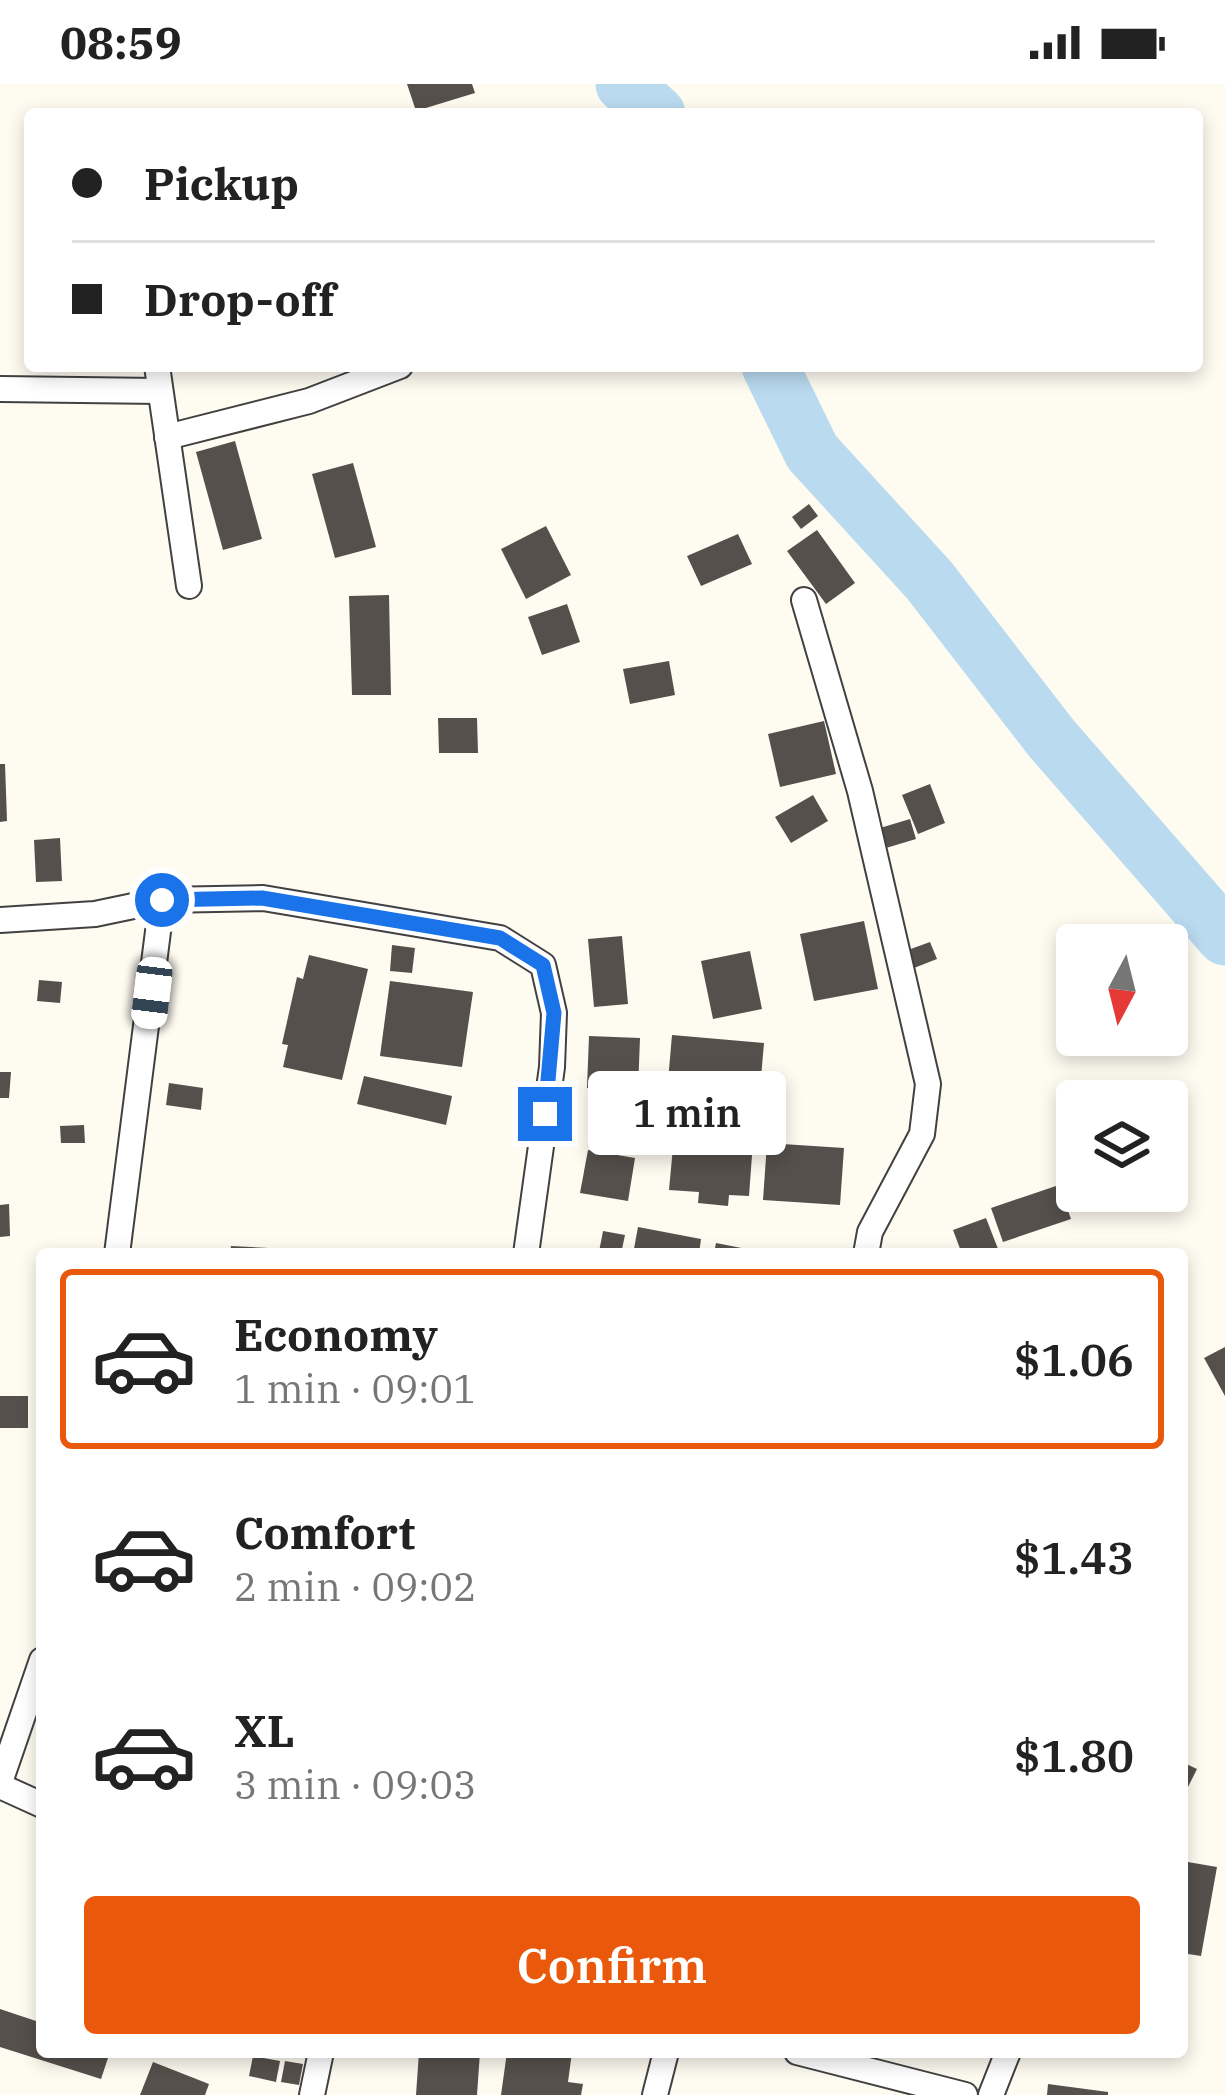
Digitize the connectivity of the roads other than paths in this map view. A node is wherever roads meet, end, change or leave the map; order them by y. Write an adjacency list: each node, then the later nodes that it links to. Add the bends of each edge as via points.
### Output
1 (384, 372): 4 (street, via 309,401)
2 (158, 379): 3 (street); 4 (street)
3 (0, 389)
4 (166, 437): 5 (street)
5 (189, 586)
6 (804, 600): 11 (street, via 860,791 928,1084 922,1134)
7 (162, 900): 8 (street); 9 (street); 10 (street, via 262,898 500,938 543,965 554,1013 552,1067)
8 (0, 920)
9 (118, 1248)
10 (527, 1248)
11 (867, 1248)
12 (36, 1678): 13 (street)
13 (0, 1784): 14 (street)
14 (36, 1801)
15 (320, 2058): 19 (street)
16 (664, 2058): 20 (street)
17 (820, 2058): 21 (street)
18 (1005, 2058): 22 (street)
19 (312, 2095)
20 (655, 2095)
21 (965, 2095)
22 (991, 2095)

